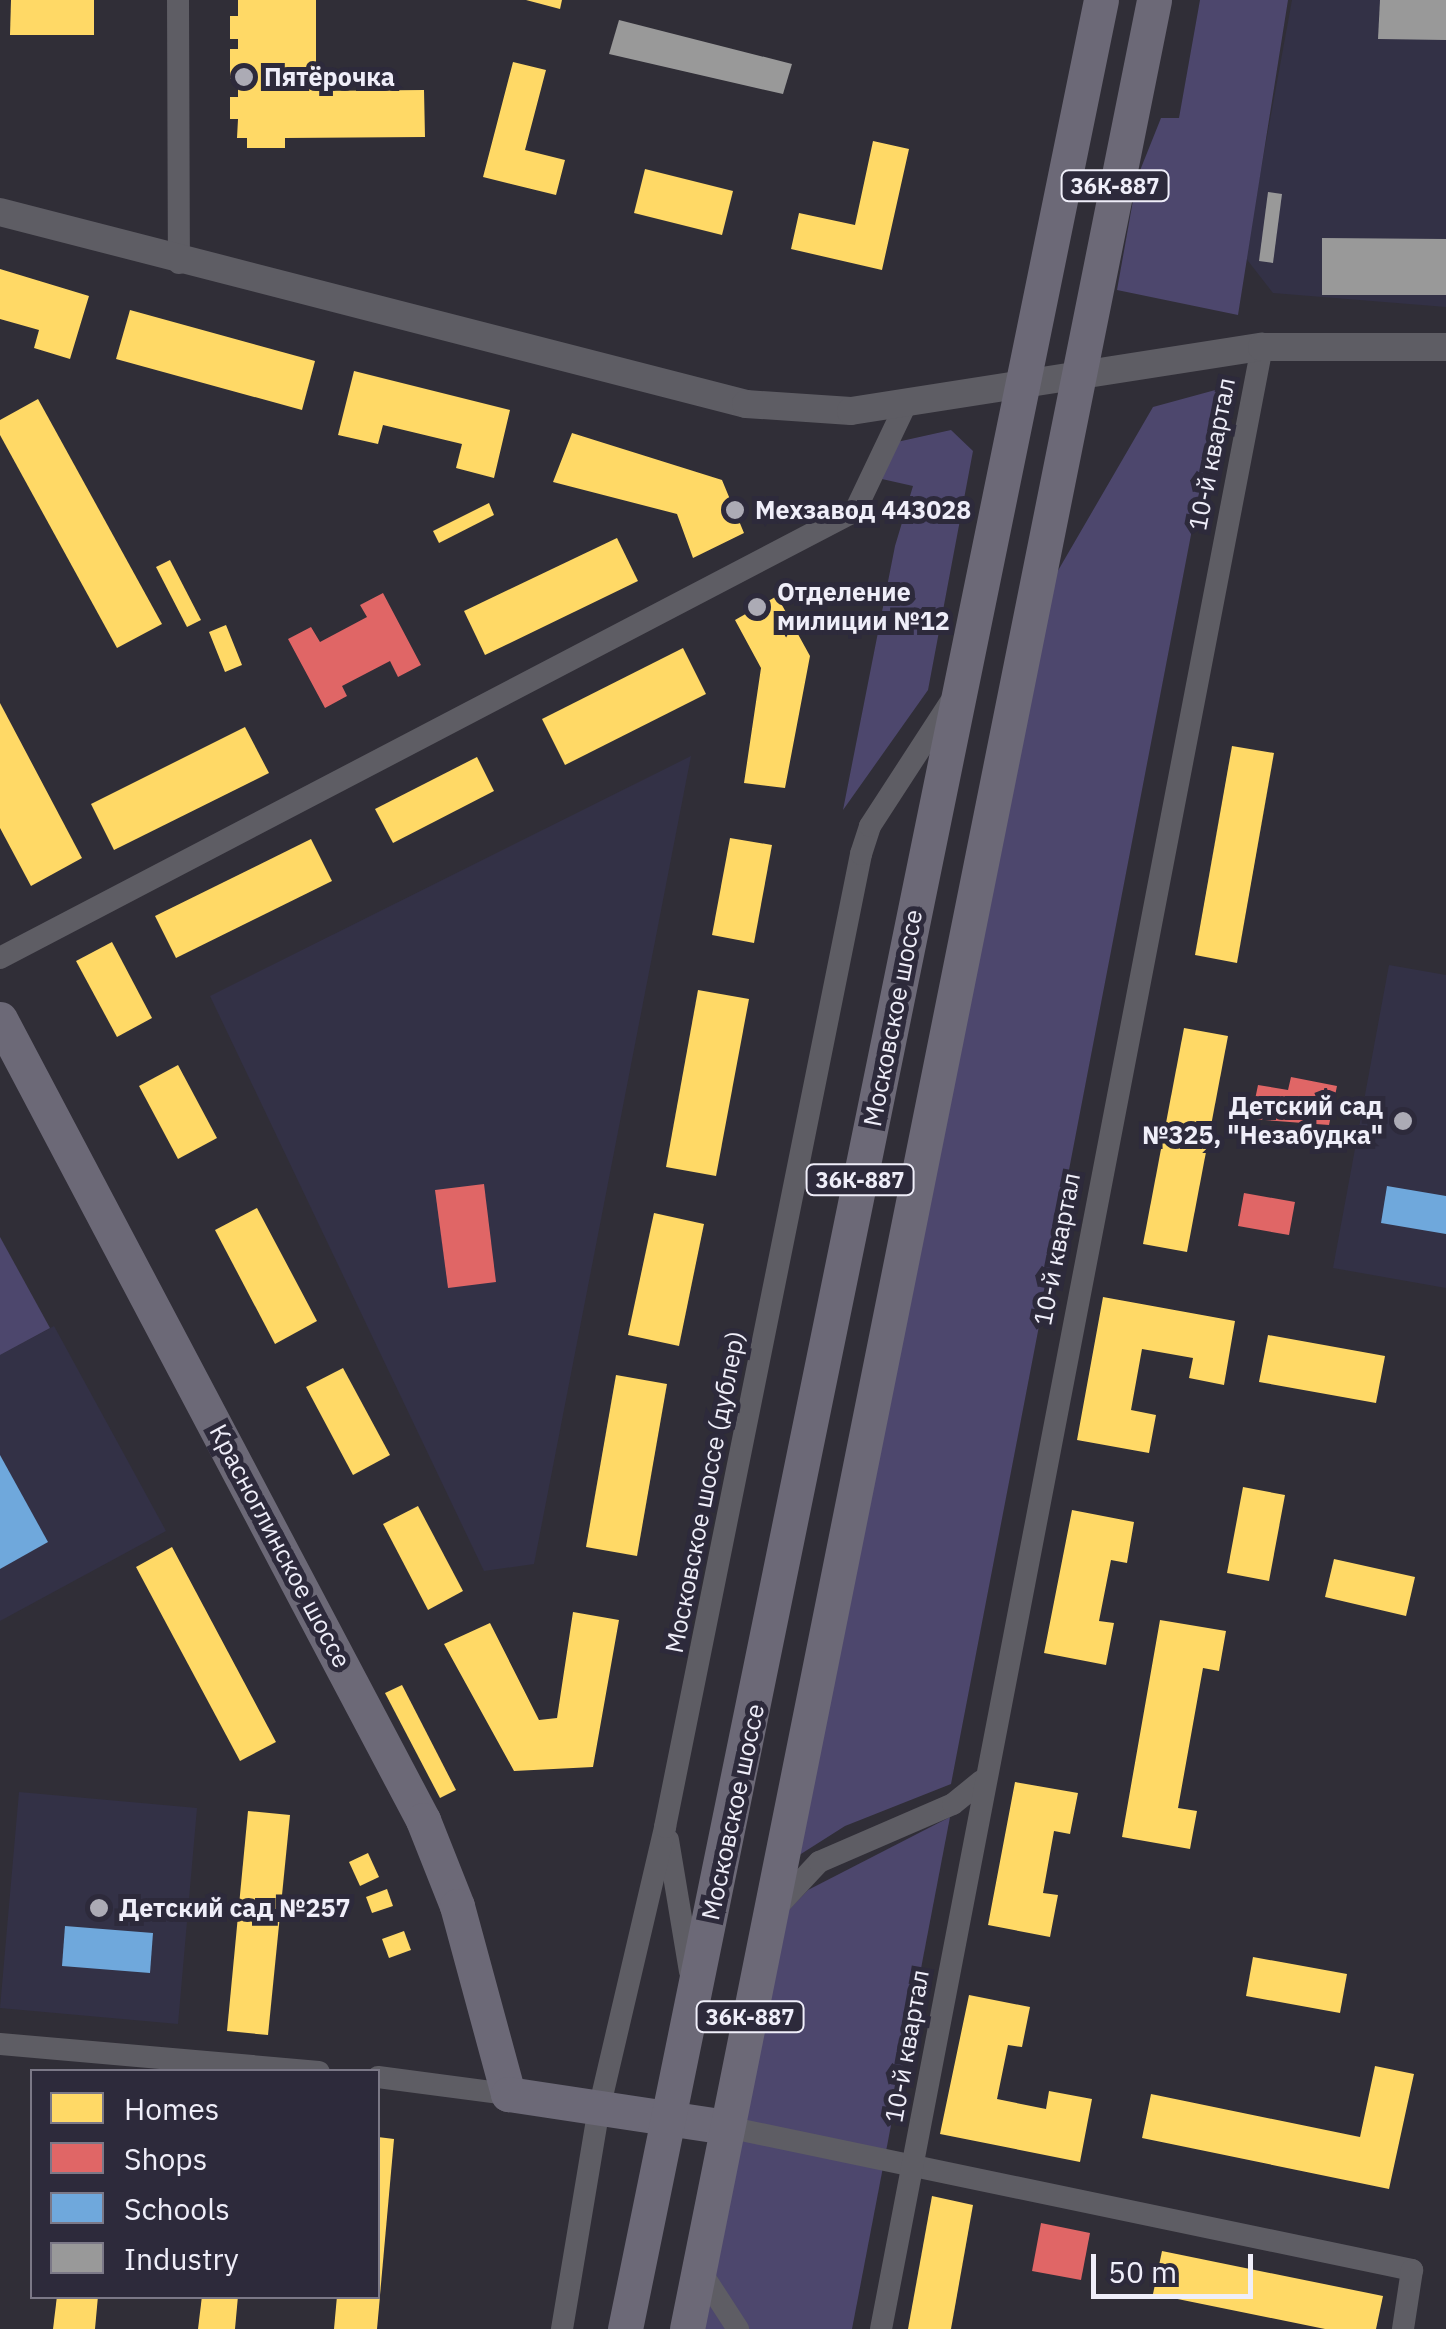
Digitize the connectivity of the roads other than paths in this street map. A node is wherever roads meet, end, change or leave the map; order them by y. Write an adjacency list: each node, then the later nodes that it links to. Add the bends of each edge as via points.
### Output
1 (178, 0): 5 (street)
2 (1100, 0): 9 (main road, Московское шоссе / 36К-887)
3 (1154, 0): 8 (main road, 36К-887)
4 (0, 212): 5 (street)
5 (179, 264): 10 (street, via 686,394 851,411)
6 (1262, 347): 7 (street); 8 (street); 14 (street, 10-й квартал)
7 (1446, 347)
8 (1077, 372): 9 (street); 16 (main road, 36К-887)
9 (1022, 381): 10 (street); 11 (main road, Московское шоссе / 36К-887)
10 (906, 404): 12 (street, via 855,511)
11 (959, 688): 15 (street, Московское шоссе (дублер), via 870,826 861,854); 17 (main road, Московское шоссе / 36К-887)
12 (0, 958)
13 (0, 1019): 21 (main road, Красноглинское шоссе, via 423,1820 457,1906)
14 (982, 1781): 16 (street, via 953,1804 819,1862); 25 (street, 10-й квартал)
15 (666, 1827): 17 (street); 22 (street, Московское шоссе (дублер))
16 (776, 1908): 24 (main road, 36К-887)
17 (694, 1994): 23 (main road, Московское шоссе / 36К-887)
18 (0, 2044): 19 (street)
19 (285, 2069)
20 (380, 2077): 21 (street)
21 (508, 2094): 22 (main road)
22 (598, 2109): 23 (main road); 27 (street, Московское шоссе (дублер))
23 (670, 2119): 24 (main road); 28 (main road, Московское шоссе / 36К-887)
24 (727, 2127): 25 (street); 26 (main road, 36К-887)
25 (914, 2163): 31 (street, 10-й квартал); 32 (street, via 1412,2270)
26 (699, 2269): 29 (main road, 36К-887); 30 (street)
27 (562, 2329)
28 (625, 2329)
29 (687, 2329)
30 (738, 2329)
31 (881, 2329)
32 (1403, 2329)

